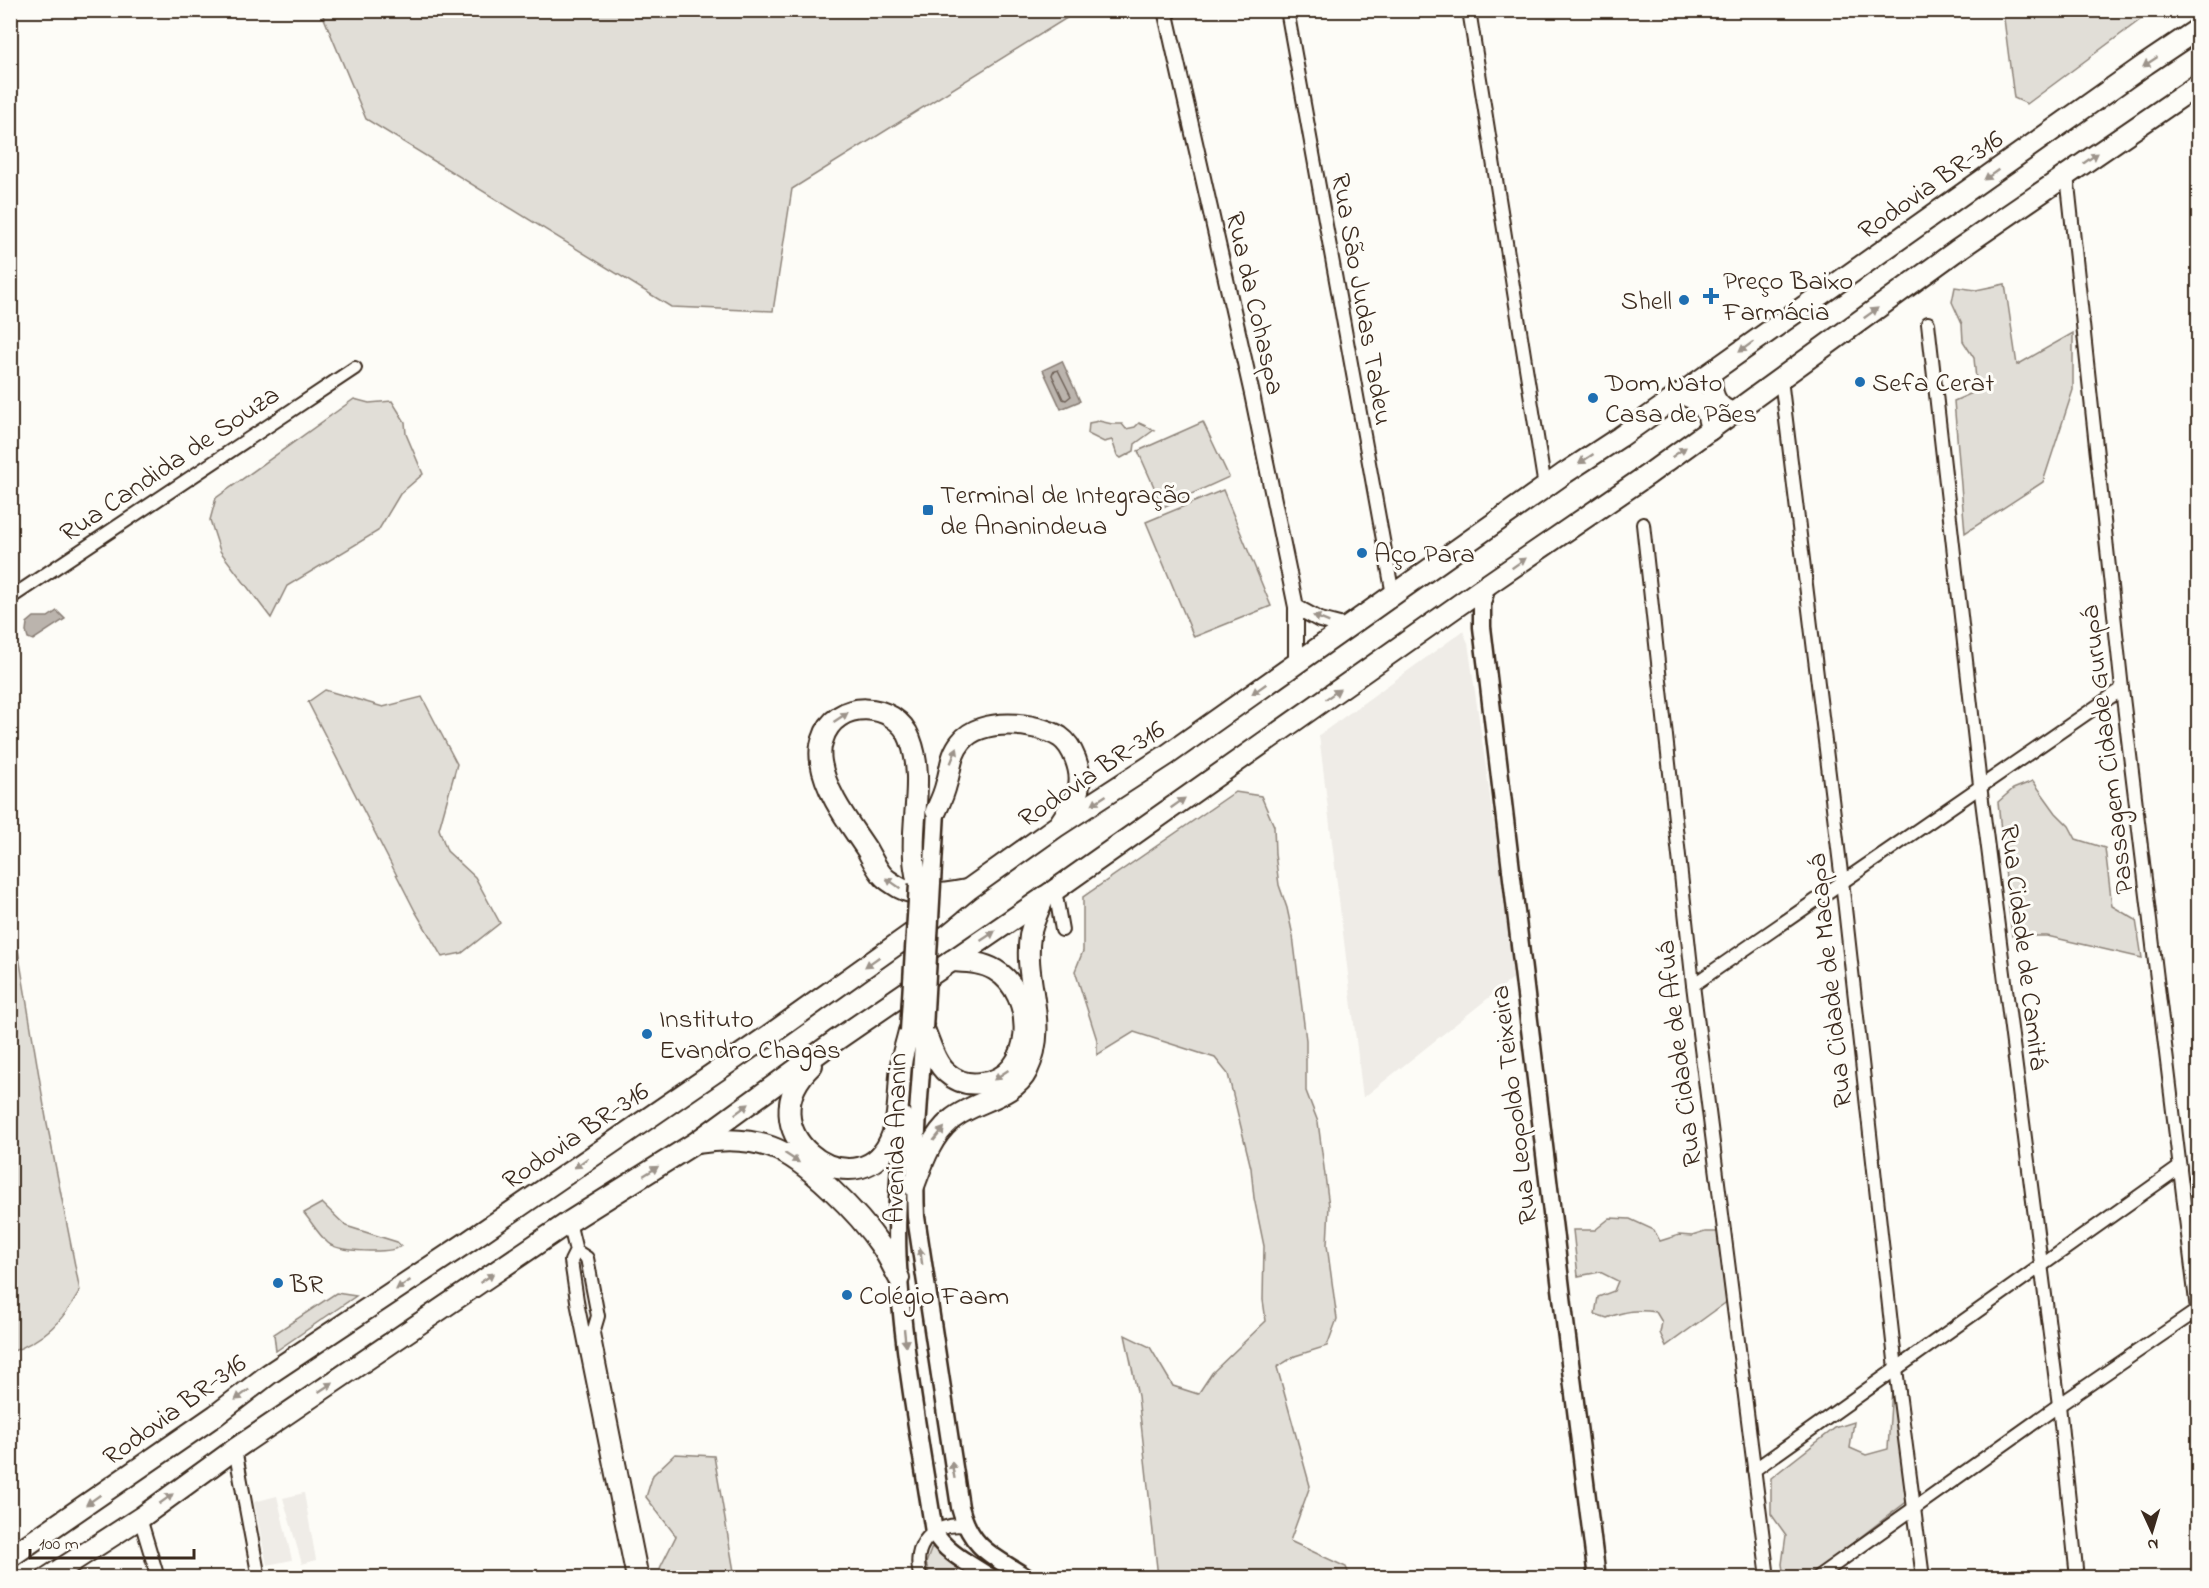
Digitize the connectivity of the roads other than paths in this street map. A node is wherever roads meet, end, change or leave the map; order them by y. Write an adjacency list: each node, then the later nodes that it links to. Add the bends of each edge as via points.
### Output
1 (1166, 10): 19 (street, Rua da Cohaspa)
2 (1287, 10): 17 (street, Rua São Judas Tadeu)
3 (1468, 10): 14 (street)
4 (2199, 29): 9 (highway, Rodovia BR-316, one-way to 9)
5 (2199, 85): 6 (highway, one-way to 5)
6 (2067, 175): 10 (highway, one-way to 6, via 1956,250); 24 (street, Passagem Cidade Gurupá)
7 (1928, 323): 25 (street, Rua Cidade de Camitá)
8 (355, 368): 18 (street, Rua Candida de Souza)
9 (1711, 373): 11 (highway, Rodovia BR-316); 12 (highway, via 1711,391 1716,401)
10 (1781, 379): 12 (highway); 28 (street, Rua Cidade de Macapá)
11 (1680, 394): 13 (highway, via 1701,404 1710,420); 14 (highway, Rodovia BR-316, one-way to 14)
12 (1734, 413): 13 (highway)
13 (1710, 430): 16 (highway, one-way to 13)
14 (1545, 487): 17 (highway, Rodovia BR-316)
15 (1643, 524): 34 (street, Rua Cidade de Afuá)
16 (1487, 585): 20 (highway); 22 (main road, Rua Leopoldo Teixeira)
17 (1393, 595): 21 (highway, Rodovia BR-316)
18 (10, 598)
19 (1296, 607): 21 (street, one-way to 19, via 1320,620); 23 (street, Rua da Cohaspa)
20 (1455, 609): 22 (main road, via 1472,616); 31 (highway, one-way to 20)
21 (1347, 627): 23 (highway, Rodovia BR-316)
22 (1482, 627): 66 (main road, Rua Leopoldo Teixeira)
23 (1296, 663): 27 (highway, Rodovia BR-316, one-way to 27, via 1167,755)
24 (2122, 688): 25 (street); 38 (street, Passagem Cidade Gurupá)
25 (1980, 785): 28 (street); 42 (street, Rua Cidade de Camitá)
26 (936, 811): 27 (highway, one-way to 27, via 954,751 962,739 982,728 1027,725 1062,738 1079,769 1079,786); 29 (main road, Avenida Ananin)
27 (1056, 827): 30 (highway, Rodovia BR-316)
28 (1842, 881): 34 (street); 48 (street, Rua Cidade de Macapá)
29 (925, 884): 30 (highway, one-way to 29, via 924,895 902,889 884,877 835,801 820,761 825,733 849,711 884,712 896,718 911,740 918,777 914,856); 35 (main road, Avenida Ananin, bridge)
30 (969, 889): 56 (highway, Rodovia BR-316, one-way to 56, via 778,1029 269,1374)
31 (1050, 894): 32 (street); 33 (highway, one-way to 31); 39 (highway, one-way to 31, via 935,1137 951,1120 1014,1087 1026,1074 1037,1040 1038,1021 1030,934)
32 (1062, 930)
33 (951, 962): 35 (highway, one-way to 35, via 993,969 1016,989 1022,1002 1024,1025 1024,1041 1016,1062 1000,1078 965,1084 946,1072); 36 (highway)
34 (1694, 985): 51 (street, Rua Cidade de Afuá)
35 (916, 1030): 36 (highway, via 902,1058 898,1105 887,1147 870,1164 845,1170 812,1155 795,1136 790,1123 791,1095 803,1074); 39 (main road, Avenida Ananin); 43 (main road, Avenida Ananin, via 897,1206)
36 (835, 1041): 37 (highway, one-way to 36)
37 (695, 1143): 40 (highway, one-way to 37); 43 (highway, one-way to 43, via 753,1143 794,1158 857,1216 882,1246)
38 (2180, 1167): 42 (street); 46 (street, Passagem Cidade Gurupá)
39 (914, 1186): 54 (main road, Avenida Ananin, one-way to 39, via 960,1507 937,1369)
40 (569, 1222): 41 (street); 50 (highway, one-way to 40)
41 (576, 1251): 44 (street, via 587,1258); 45 (street, via 571,1261)
42 (2040, 1268): 48 (street); 49 (street, Rua Cidade de Camitá)
43 (898, 1278): 55 (main road, Avenida Ananin, one-way to 55)
44 (592, 1280): 45 (street); 47 (street, via 598,1316)
45 (574, 1283): 47 (street)
46 (2198, 1314): 49 (street)
47 (588, 1334): 61 (street); 62 (street)
48 (1896, 1368): 51 (street); 52 (street, Rua Cidade de Macapá)
49 (2059, 1405): 52 (street); 70 (street, Rua Cidade de Camitá)
50 (235, 1449): 53 (highway, one-way to 50); 60 (street)
51 (1754, 1470): 67 (street, Rua Cidade de Afuá)
52 (1915, 1507): 68 (street); 69 (street, Rua Cidade de Macapá)
53 (140, 1518): 58 (highway); 59 (street)
54 (967, 1526): 55 (street, via 944,1527); 57 (main road, Avenida Ananin, via 981,1548)
55 (934, 1532): 63 (street, via 918,1558); 64 (main road, via 949,1551)
56 (10, 1557)
57 (995, 1560): 64 (street); 65 (main road, Avenida Ananin)
58 (47, 1578)
59 (158, 1578)
60 (259, 1578)
61 (633, 1578)
62 (642, 1578)
63 (921, 1578)
64 (991, 1578)
65 (1027, 1578)
66 (1597, 1578)
67 (1768, 1578)
68 (1816, 1578)
69 (1923, 1578)
70 (2077, 1578)

